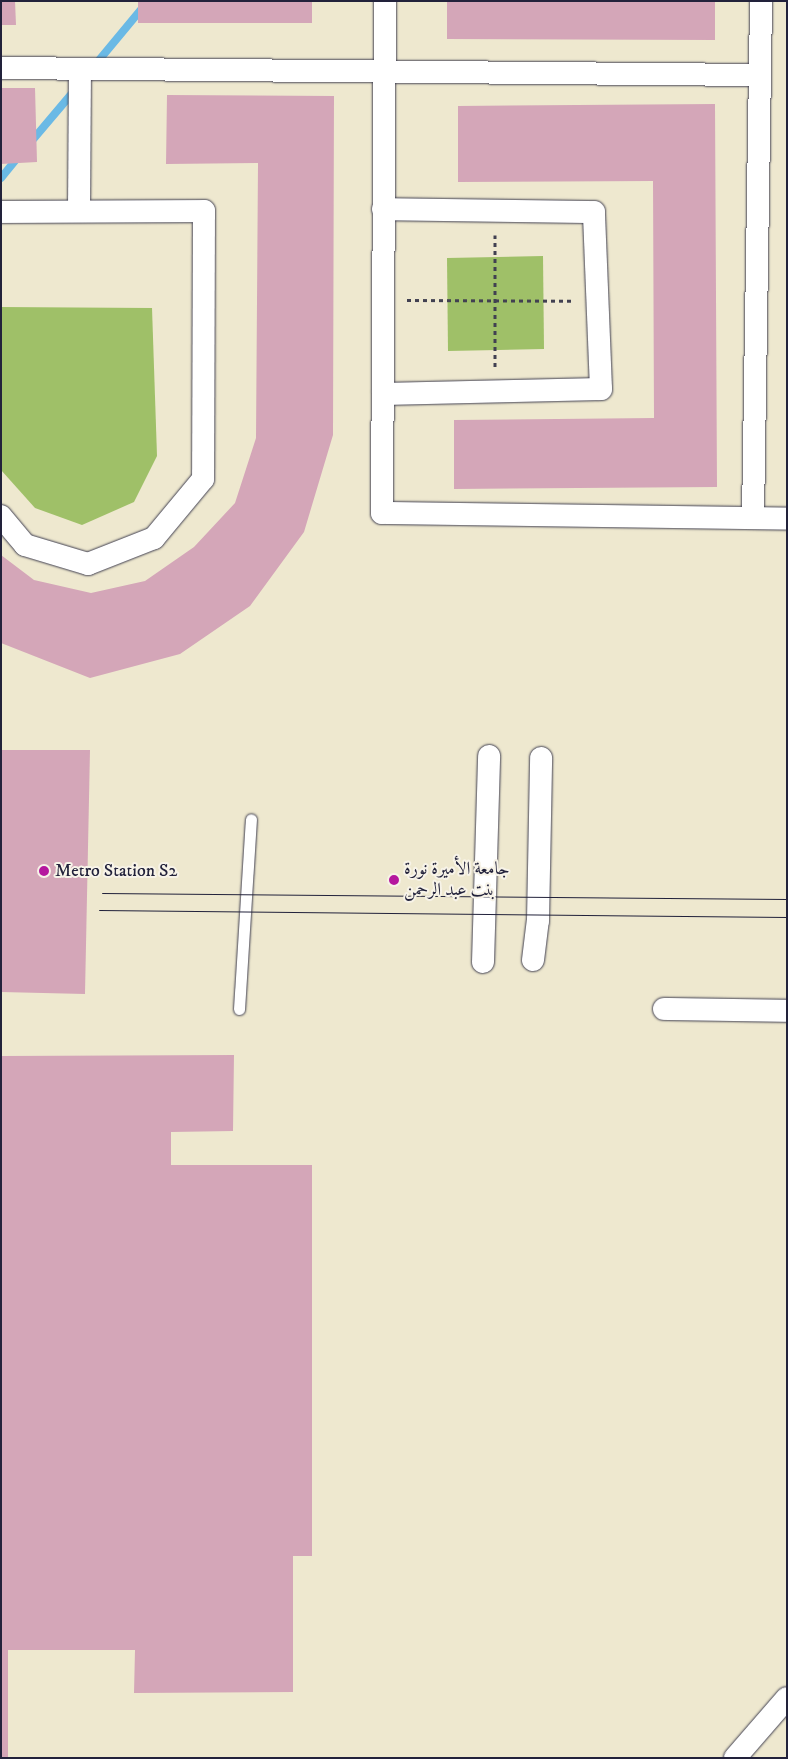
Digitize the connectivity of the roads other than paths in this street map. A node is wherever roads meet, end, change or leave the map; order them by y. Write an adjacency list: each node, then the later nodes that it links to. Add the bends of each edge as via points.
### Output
1 (385, 1): 5 (street)
2 (761, 1): 6 (street)
3 (1, 68): 4 (street)
4 (80, 69): 5 (street); 8 (street)
5 (384, 71): 6 (street); 7 (street)
6 (760, 74): 12 (street)
7 (383, 209): 10 (street); 10 (street, via 594,212 601,389)
8 (79, 211): 9 (street); 11 (street, via 204,211 203,479 154,538 88,564 24,545)
9 (1, 212)
10 (383, 394): 12 (street, via 382,513)
11 (1, 516)
12 (753, 518): 13 (street)
13 (787, 519)
14 (489, 756): 18 (street)
15 (541, 758): 17 (street, via 538,921)
16 (251, 819): 19 (lane)
17 (533, 960)
18 (483, 962)
19 (239, 1009)
20 (664, 1009): 21 (street)
21 (787, 1011)
22 (787, 1698): 23 (street)
23 (735, 1758)

